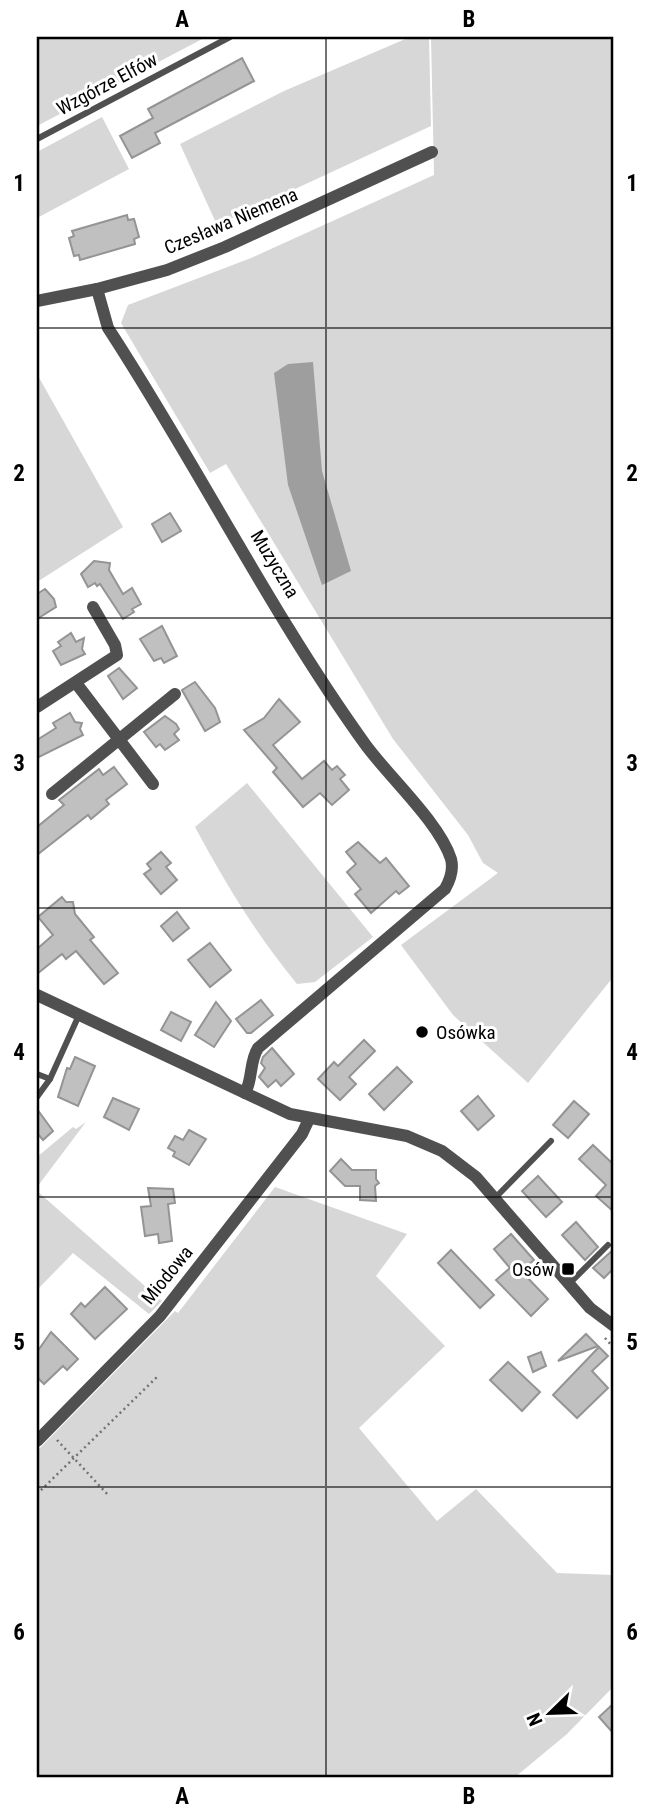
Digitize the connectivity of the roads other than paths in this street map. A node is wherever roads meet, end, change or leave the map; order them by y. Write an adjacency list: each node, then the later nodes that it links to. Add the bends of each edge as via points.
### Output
1 (230, 37): 2 (lane, Wzgórze Elfów)
2 (37, 139)
3 (432, 152): 4 (street, Czesława Niemena, via 225,247 167,270)
4 (97, 289): 5 (street, Czesława Niemena); 17 (street, Muzyczna, via 108,328 312,664 367,747 396,778 444,845 452,865 445,889 258,1048)
5 (37, 301)
6 (93, 607): 7 (street, via 117,654)
7 (76, 683): 9 (street); 10 (street)
8 (174, 694): 10 (street)
9 (37, 707)
10 (119, 739): 11 (street); 12 (street)
11 (153, 784)
12 (52, 794)
13 (37, 995): 14 (street)
14 (80, 1014): 16 (lane); 17 (street)
15 (37, 1074): 16 (lane)
16 (50, 1079): 18 (lane)
17 (245, 1093): 19 (street)
18 (37, 1097)
19 (309, 1119): 21 (street, via 418,1140 457,1161); 27 (street, Miodowa, via 160,1316)
20 (551, 1141): 21 (lane)
21 (495, 1198): 23 (street)
22 (608, 1245): 23 (lane)
23 (569, 1284): 24 (street)
24 (597, 1315): 25 (street); 26 (lane)
25 (614, 1326)
26 (614, 1333)
27 (37, 1441)

